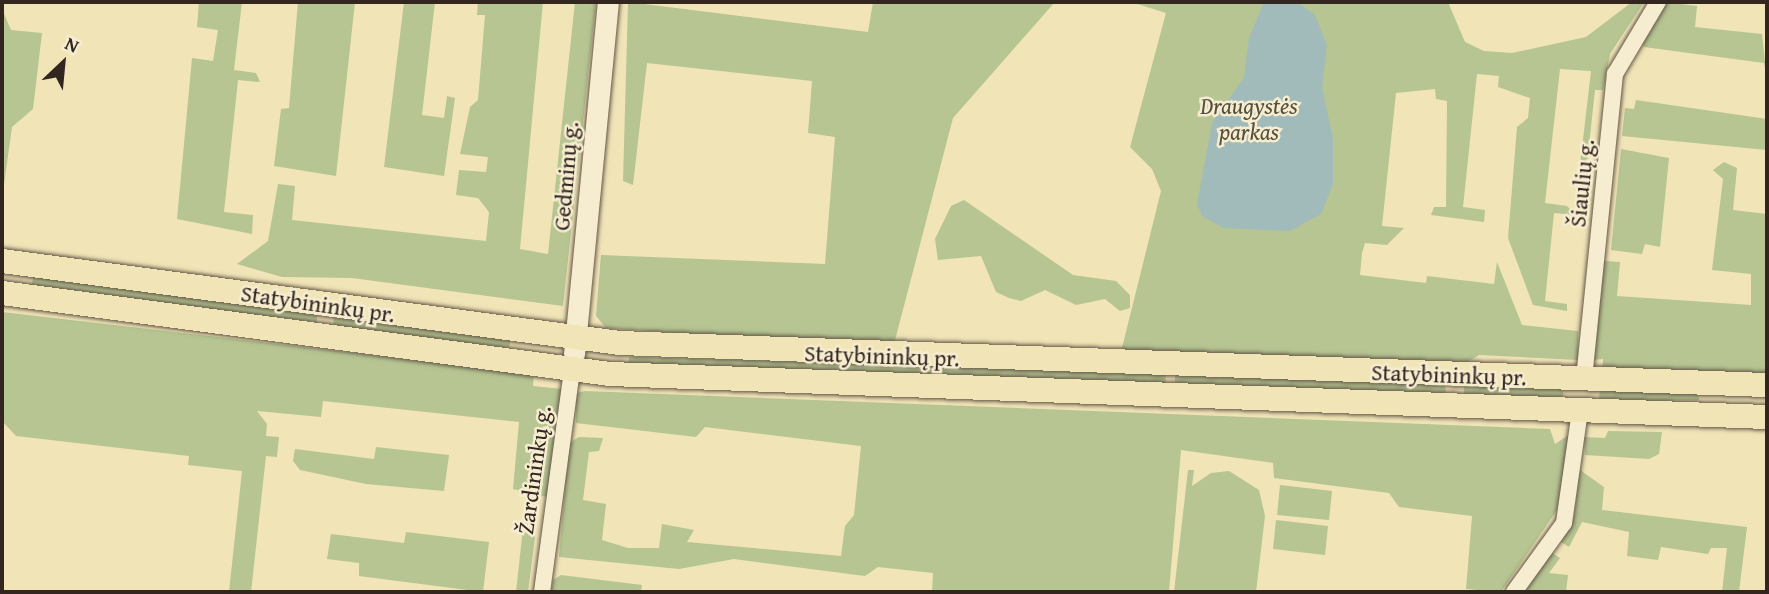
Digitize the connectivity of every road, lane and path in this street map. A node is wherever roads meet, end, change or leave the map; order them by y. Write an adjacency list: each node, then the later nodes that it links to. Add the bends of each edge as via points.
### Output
1 (608, 2): 7 (street, Gedminų g.)
2 (1658, 2): 9 (street, Šiaulių g., via 1615,74)
3 (2, 261): 5 (main road, Statybininkų pr.)
4 (2, 293): 6 (main road, Statybininkų pr.)
5 (320, 304): 6 (main road, via 324,321); 7 (main road, Statybininkų pr.)
6 (316, 337): 7 (main road, Statybininkų pr.)
7 (574, 354): 8 (main road, Statybininkų pr., via 786,352); 12 (main road, Statybininkų pr., via 913,388); 16 (street, Žardininkų g.)
8 (1456, 375): 9 (main road, Statybininkų pr.); 12 (main road, via 1448,390)
9 (1584, 379): 10 (main road, Statybininkų pr.)
10 (1712, 383): 11 (main road, Statybininkų pr.); 14 (main road, via 1720,400)
11 (1767, 385)
12 (1455, 405): 13 (main road, Statybininkų pr.)
13 (1580, 410): 14 (main road, Statybininkų pr.); 17 (street, via 1564,523)
14 (1710, 416): 15 (main road, Statybininkų pr.)
15 (1767, 417)
16 (541, 592)
17 (1514, 592)

